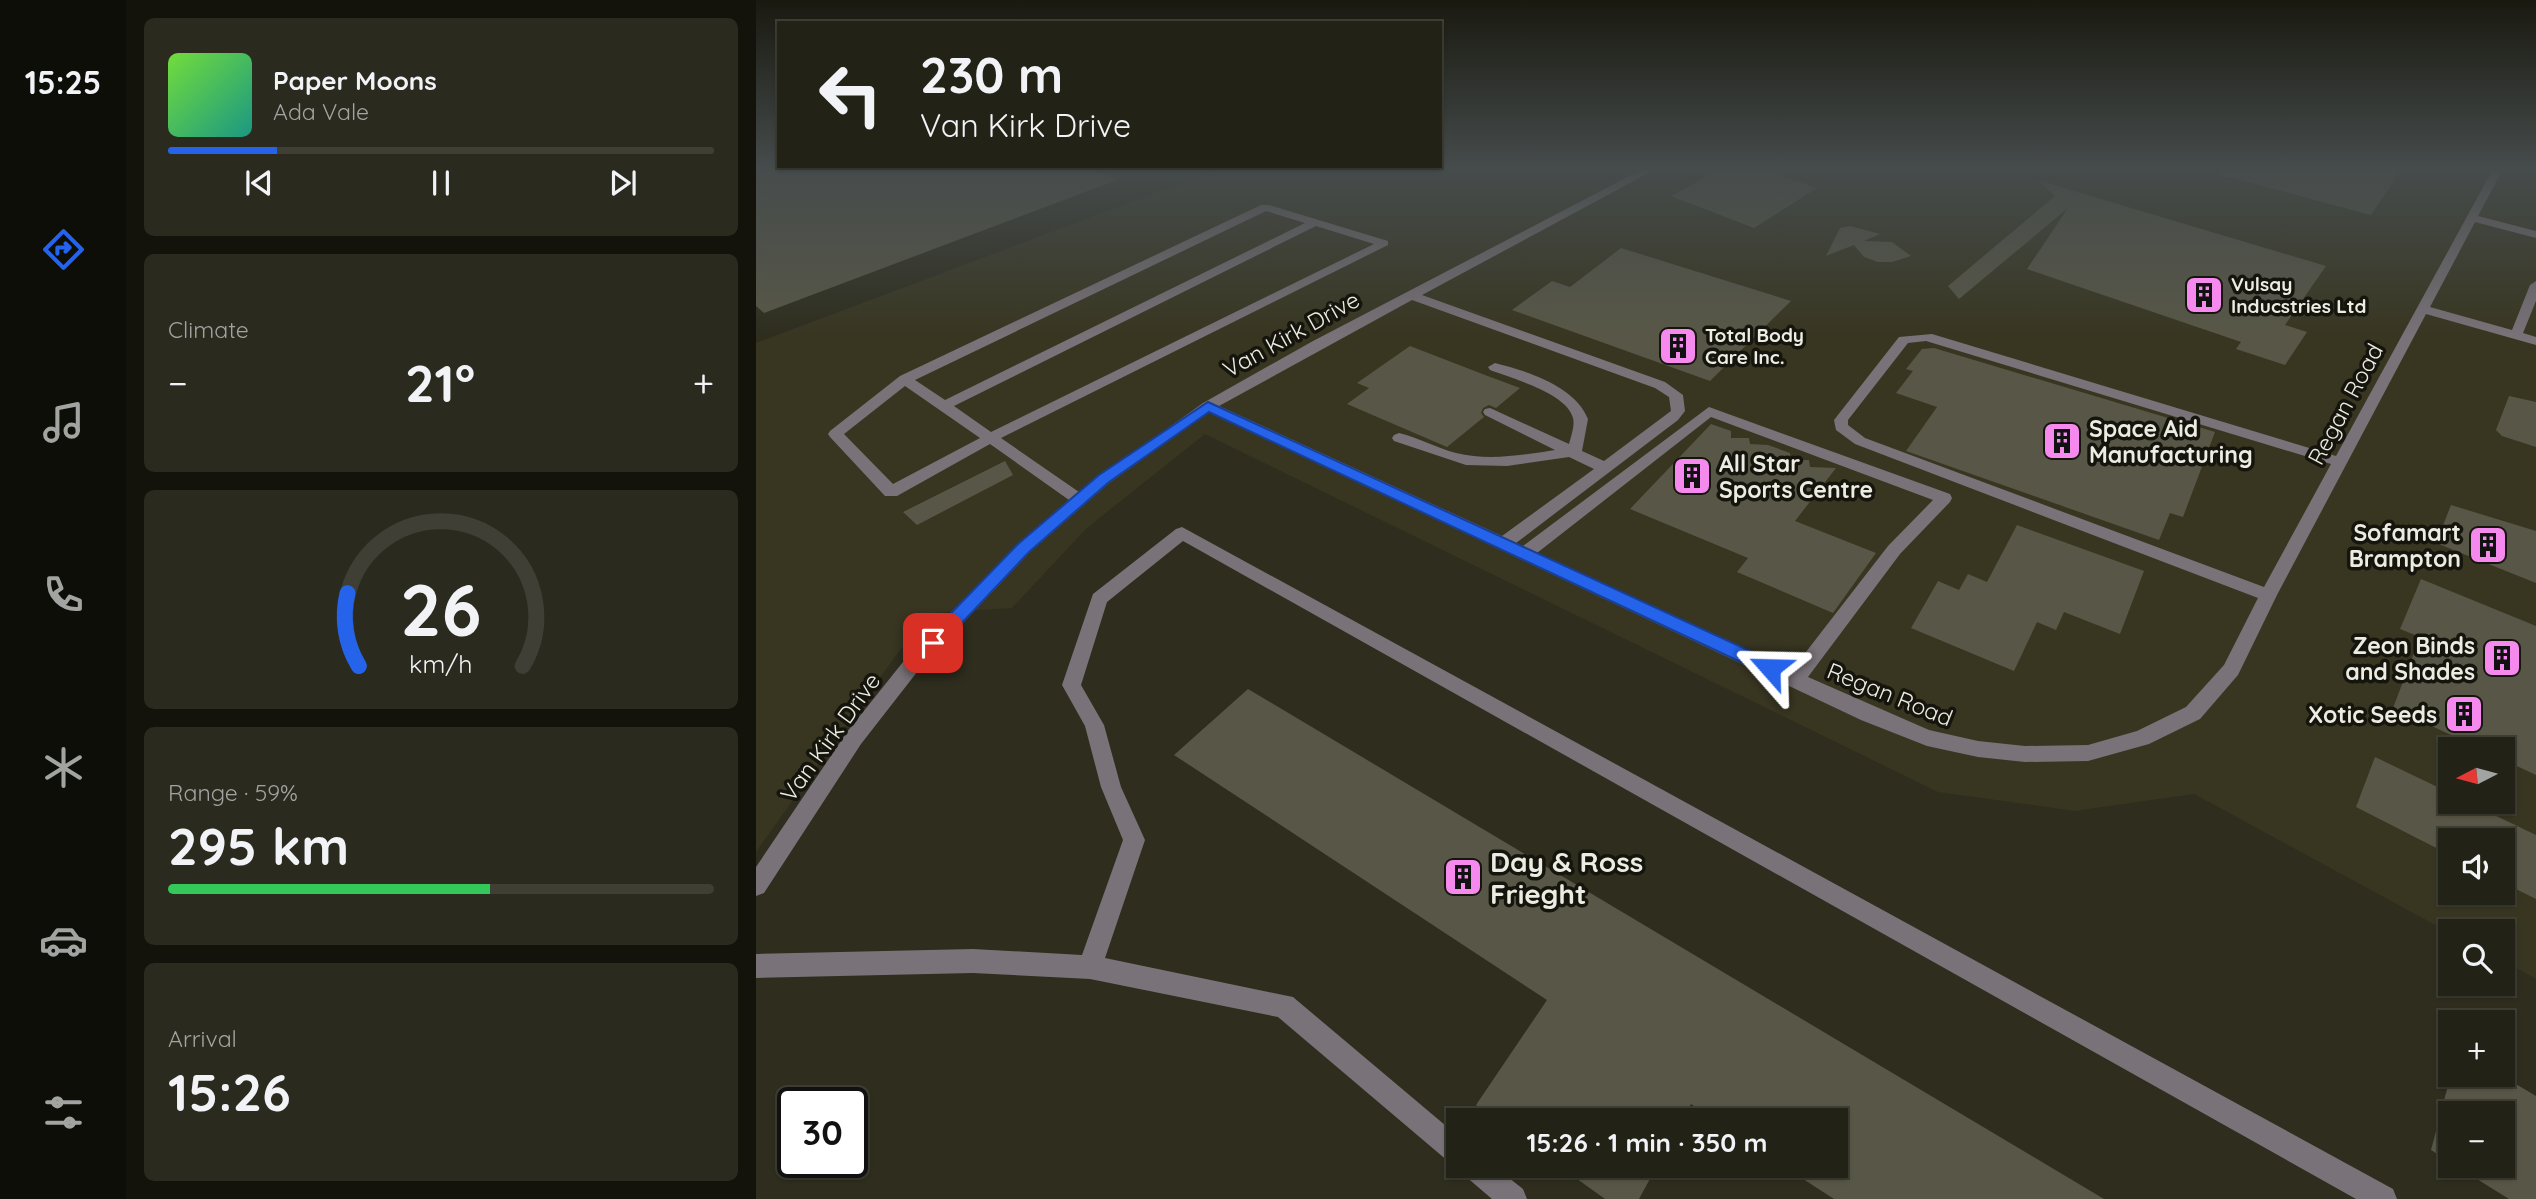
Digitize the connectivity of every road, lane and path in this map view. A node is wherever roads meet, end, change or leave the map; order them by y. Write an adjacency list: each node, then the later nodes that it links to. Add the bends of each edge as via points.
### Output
1 (1227, 225): 14 (street)
2 (1310, 225): 15 (street)
3 (1326, 225): 18 (street, via 1384,243)
4 (1544, 225): 9 (street, Van Kirk Drive)
5 (2468, 225): 10 (street, Regan Road)
6 (2500, 225): 7 (street)
7 (2536, 234)
8 (2536, 285): 11 (street)
9 (1411, 295): 16 (street, Van Kirk Drive); 22 (street, via 1660,385 1675,396 1678,411 1673,417)
10 (2424, 309): 11 (street); 21 (street, Regan Road)
11 (2516, 335): 12 (street)
12 (2536, 341)
13 (1495, 367): 20 (street, via 1549,389 1574,406 1581,419)
14 (905, 379): 15 (street); 18 (street, via 835,434 891,492)
15 (944, 406): 18 (street)
16 (1208, 406): 23 (street, Van Kirk Drive); 24 (street, Regan Road)
17 (1490, 412): 20 (street)
18 (990, 438): 23 (street)
19 (1399, 438): 20 (street, via 1476,461)
20 (1574, 451): 22 (street)
21 (2340, 461): 26 (street, Regan Road); 26 (street, via 1927,337 1904,340 1841,420 1841,426 1860,441)
22 (1605, 468): 24 (street)
23 (1080, 500): 28 (street, Van Kirk Drive, via 1024,548 914,662 854,738)
24 (1503, 544): 25 (street, Regan Road)
25 (1524, 554): 27 (street, Regan Road); 27 (street, via 1709,411 1944,498 1894,550)
26 (2268, 595): 27 (street, Regan Road, via 2231,670 2193,713 2142,738 2088,753 2025,754 1927,738)
27 (1795, 680)
28 (756, 886)
29 (756, 966): 30 (street, via 972,961)
30 (1090, 967): 31 (street, via 1284,1006); 34 (street, via 1134,840 1111,788 1094,725 1071,685 1099,599 1182,533)
31 (1446, 1143)
32 (1488, 1178): 33 (street)
33 (1513, 1199)
34 (2383, 1199)

